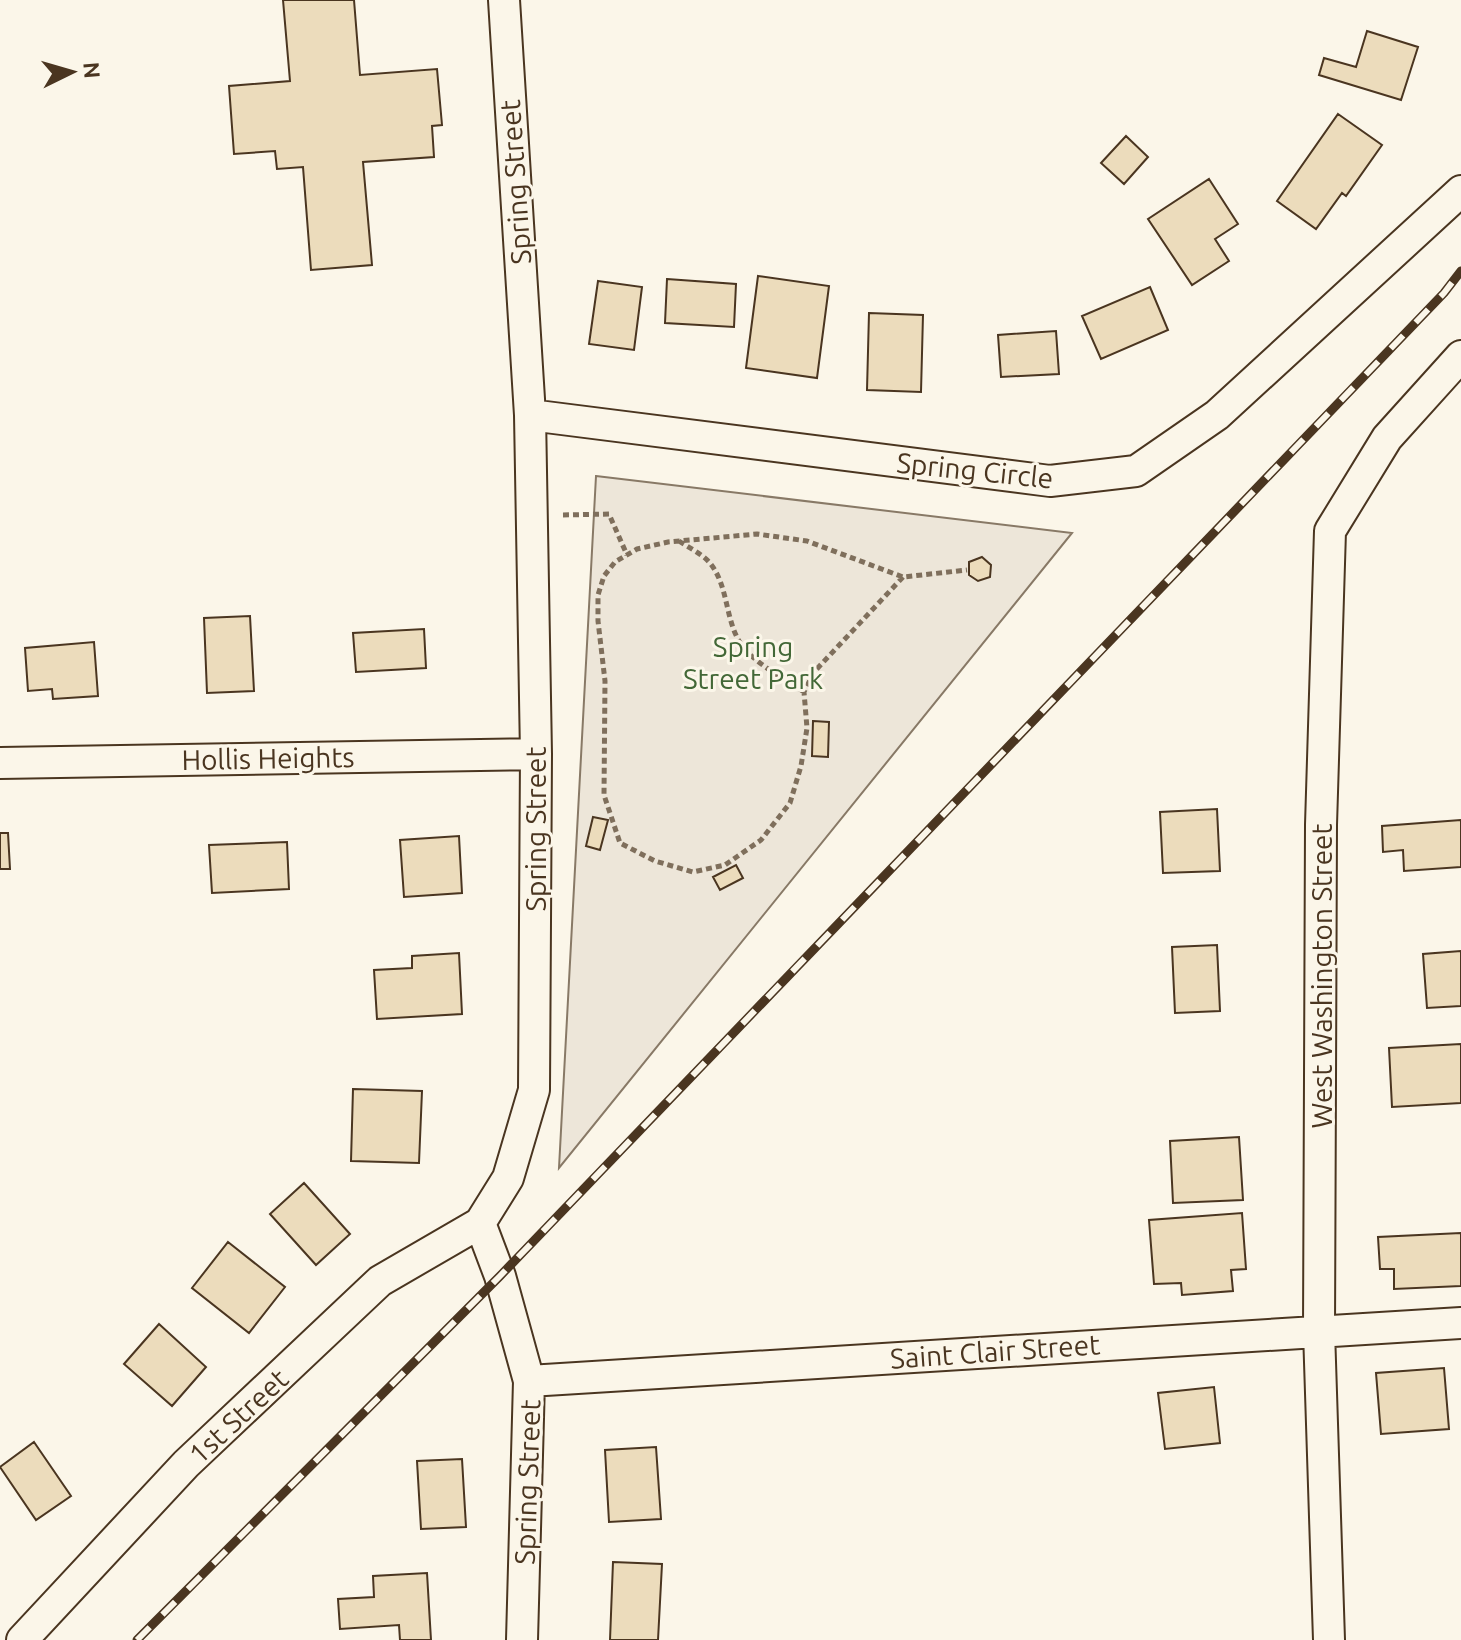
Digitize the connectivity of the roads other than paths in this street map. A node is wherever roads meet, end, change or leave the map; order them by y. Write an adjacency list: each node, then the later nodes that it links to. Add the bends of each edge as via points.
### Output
1 (504, 0): 4 (street, Spring Street)
2 (1461, 191): 4 (street, Spring Circle, via 1217,415 1136,471 1050,481)
3 (1461, 356): 9 (street, West Washington Street, via 1387,438 1330,531 1321,825)
4 (530, 415): 5 (street, Spring Street)
5 (536, 754): 6 (street, Hollis Heights); 7 (street, Spring Street, via 534,1090 508,1178)
6 (0, 763)
7 (480, 1223): 10 (street, Spring Street); 11 (street, 1st Street, via 380,1281 186,1464)
8 (1461, 1323): 9 (street, Saint Clair Street)
9 (1319, 1331): 10 (street, Saint Clair Street); 13 (street, West Washington Street)
10 (529, 1381): 12 (street, Spring Street)
11 (22, 1640)
12 (522, 1640)
13 (1329, 1640)

